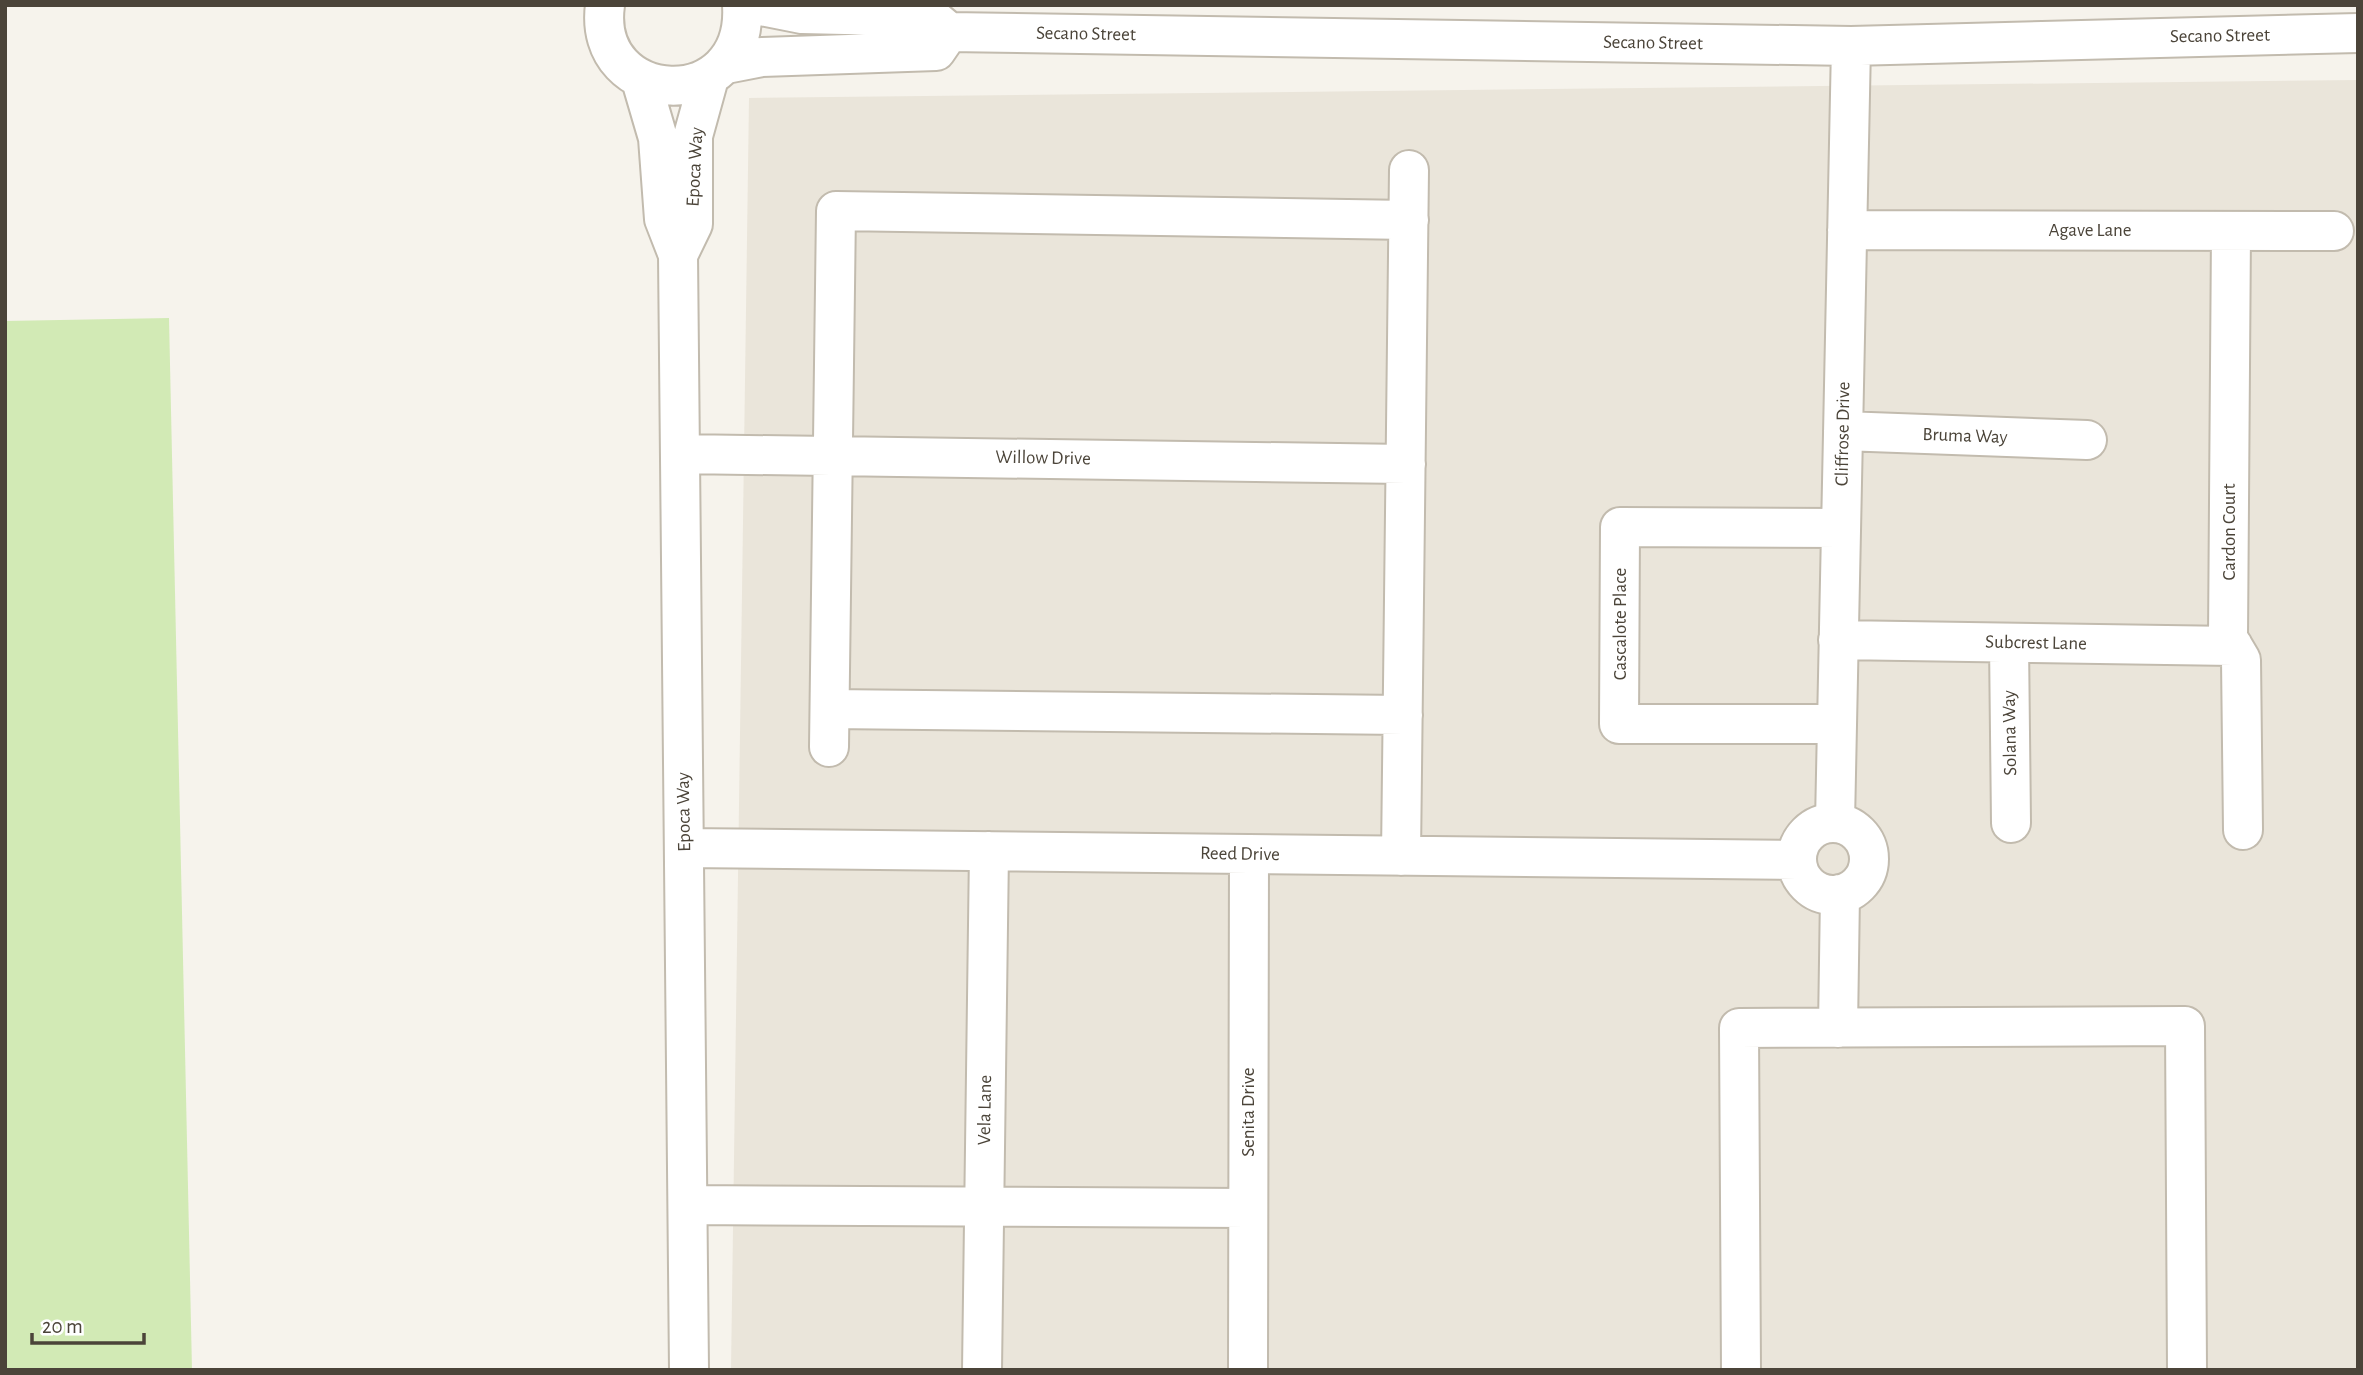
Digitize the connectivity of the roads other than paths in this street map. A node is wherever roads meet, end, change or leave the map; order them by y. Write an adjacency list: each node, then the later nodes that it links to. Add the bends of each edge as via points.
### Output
1 (605, 5): 8 (street, via 608,45 622,65)
2 (742, 5): 7 (street, Epoca Way, via 737,46)
3 (755, 5): 4 (street, Secano Street, via 802,15 931,17)
4 (949, 32): 6 (street, Secano Street); 7 (street, via 936,51 762,57)
5 (2358, 33): 6 (street, Secano Street)
6 (1850, 46): 11 (street, Cliffrose Drive)
7 (717, 71): 8 (street, via 688,86 664,87); 14 (street, Epoca Way, via 693,136 693,224)
8 (641, 80): 14 (street, Epoca Way, via 658,138 664,219)
9 (1409, 170): 10 (street)
10 (1409, 220): 18 (street, via 836,211); 19 (street)
11 (1847, 230): 12 (street, Agave Lane); 15 (street, Cliffrose Drive)
12 (2231, 231): 13 (street, Agave Lane); 23 (street, Cardon Court, via 2228,638)
13 (2334, 231)
14 (678, 255): 17 (street, Epoca Way)
15 (1843, 431): 16 (street, Bruma Way); 20 (street, Cliffrose Drive)
16 (2087, 440)
17 (681, 453): 18 (street, Willow Drive); 31 (street, Epoca Way)
18 (834, 454): 19 (street, Willow Drive); 24 (street)
19 (1406, 464): 25 (street)
20 (1841, 528): 21 (street, Cliffrose Drive); 26 (street, Cascalote Place, via 1620,527 1619,724)
21 (1838, 640): 22 (street, Subcrest Lane); 26 (street, Cliffrose Drive)
22 (2009, 643): 23 (street, Subcrest Lane); 29 (street, Solana Way)
23 (2233, 646): 30 (street, Cardon Court, via 2241,660)
24 (830, 709): 25 (street); 27 (street)
25 (1403, 715): 34 (street)
26 (1837, 724): 28 (street, Cliffrose Drive)
27 (829, 747)
28 (1835, 822): 35 (street, via 1804,837); 36 (street, via 1846,824 1864,839 1870,862 1861,883)
29 (2011, 823)
30 (2243, 830)
31 (684, 848): 32 (street, Reed Drive); 38 (street, Epoca Way)
32 (989, 851): 33 (street, Reed Drive); 39 (street, Vela Lane)
33 (1249, 854): 34 (street, Reed Drive); 40 (street, Senita Drive)
34 (1401, 856): 35 (street, Reed Drive)
35 (1797, 860): 36 (street, via 1806,883 1815,890)
36 (1840, 894): 37 (street)
37 (1838, 1028): 44 (street, via 1739,1028); 45 (street, via 2185,1026)
38 (688, 1205): 39 (street); 41 (street, Epoca Way)
39 (983, 1207): 40 (street); 42 (street, Vela Lane)
40 (1247, 1208): 43 (street, Senita Drive)
41 (690, 1370)
42 (982, 1370)
43 (1248, 1370)
44 (1741, 1370)
45 (2187, 1370)

